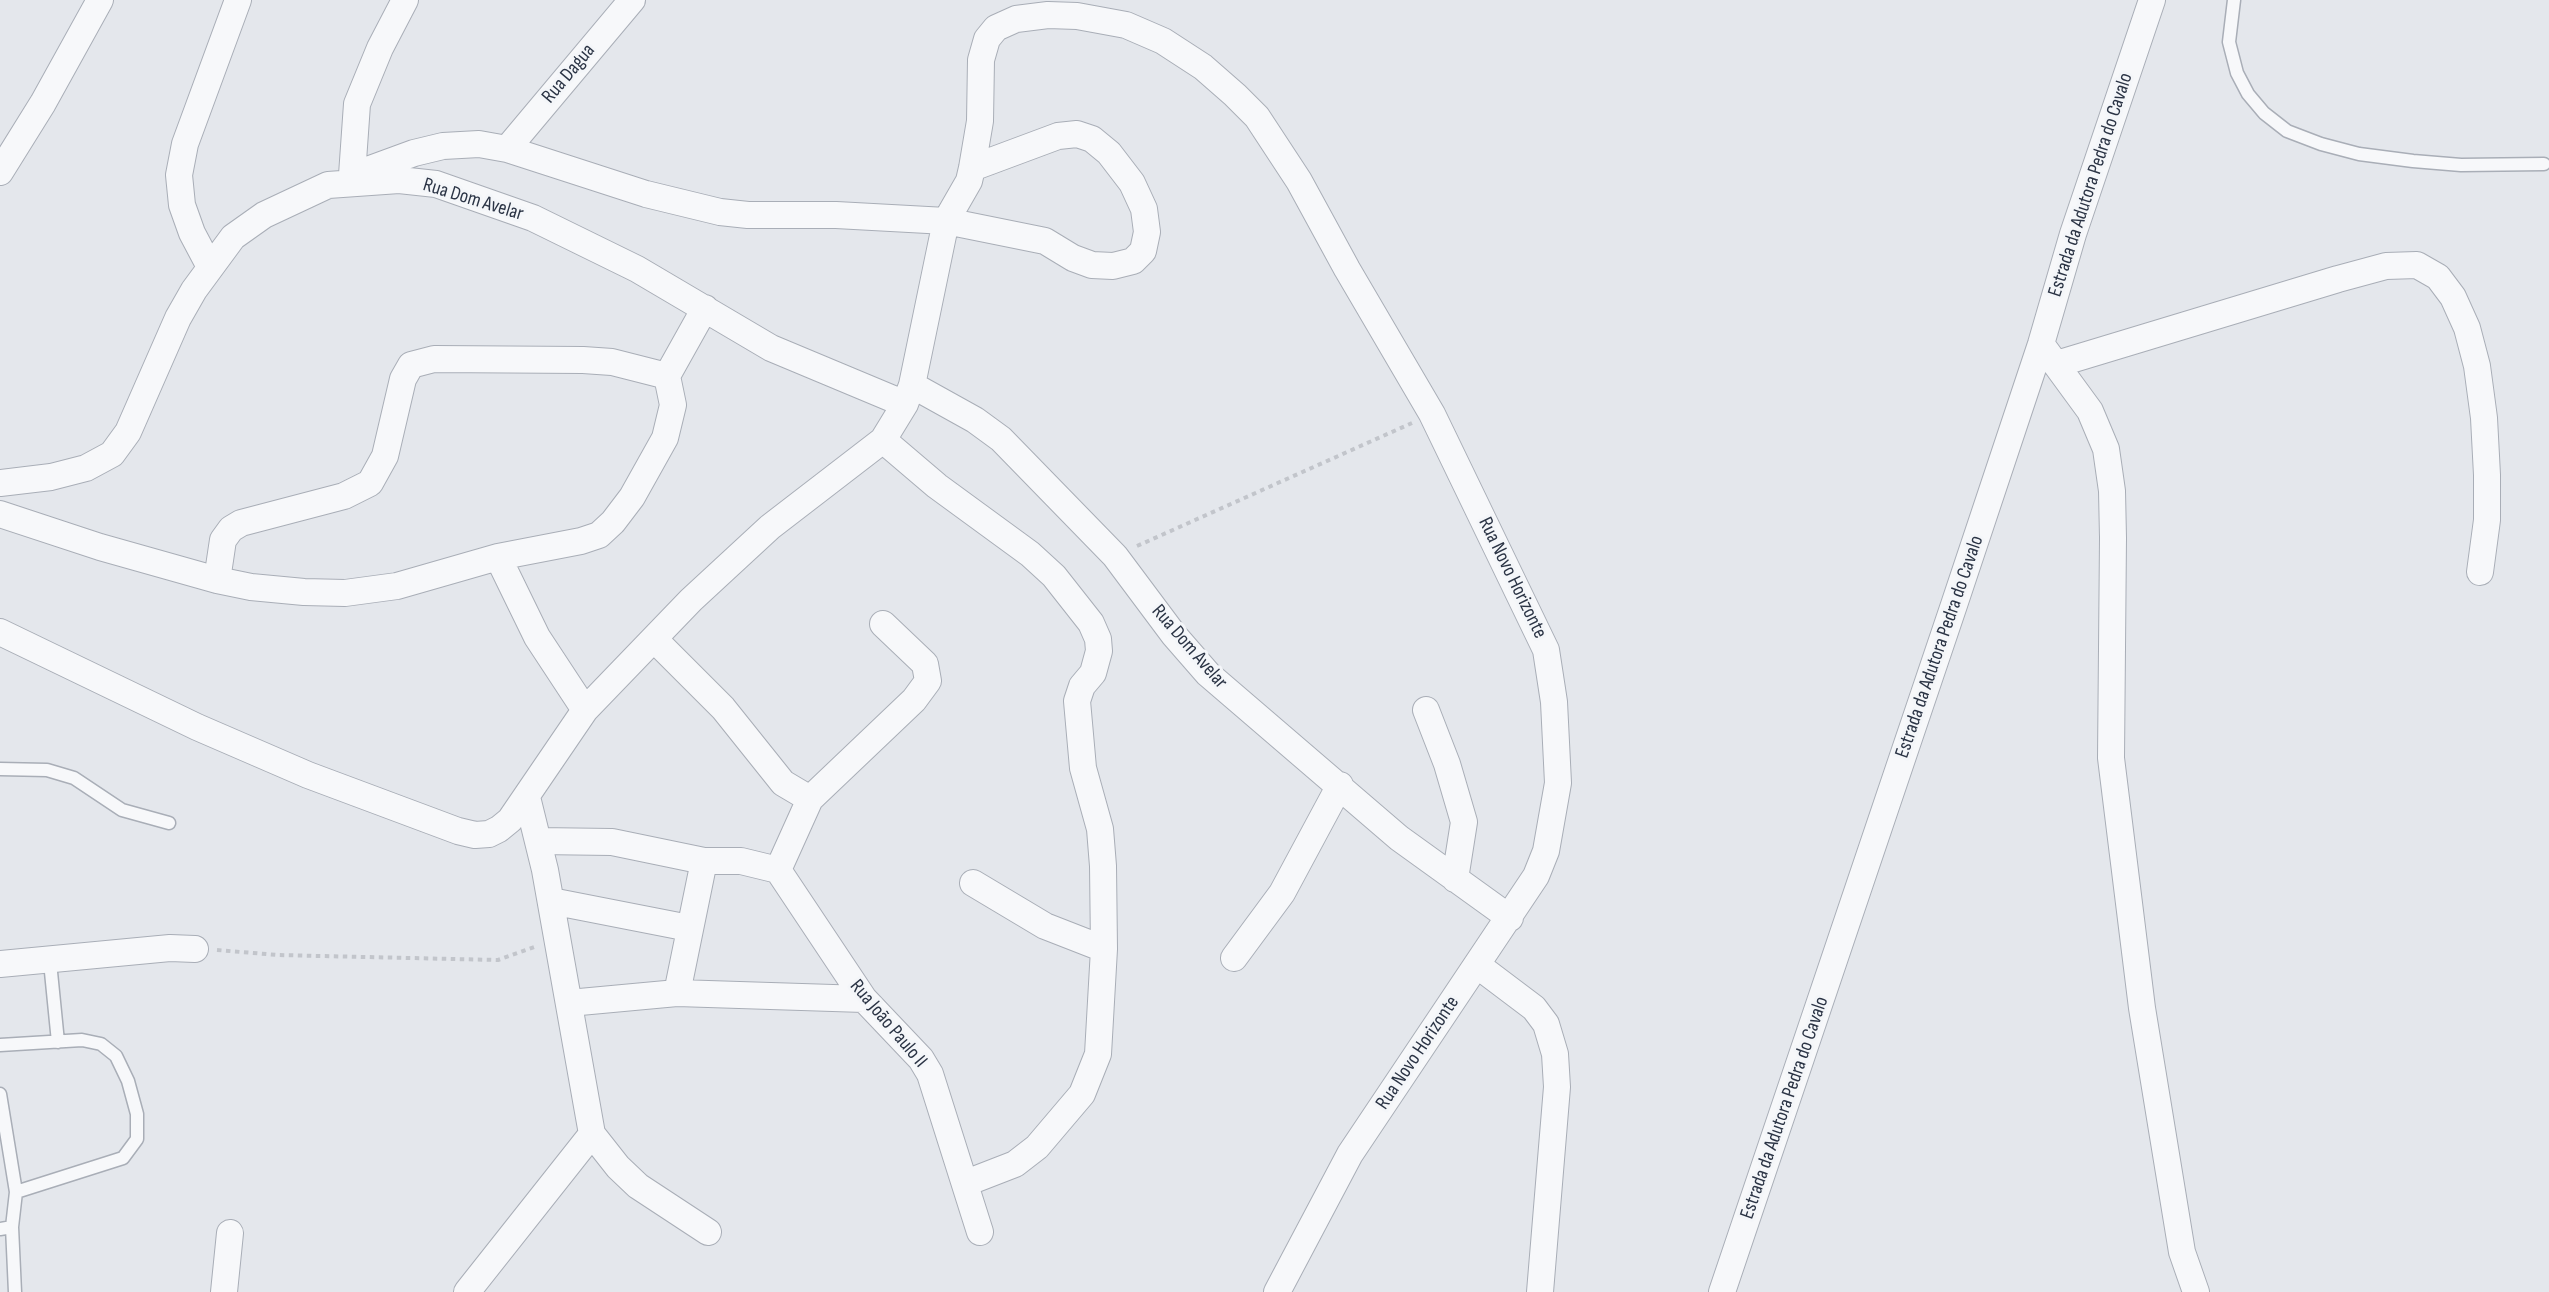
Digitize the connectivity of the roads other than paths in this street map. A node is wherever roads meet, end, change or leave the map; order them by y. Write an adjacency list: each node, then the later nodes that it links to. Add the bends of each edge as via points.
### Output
1 (100, 0): 10 (street)
2 (238, 0): 14 (street, via 185,144 179,175 182,205)
3 (405, 0): 11 (street, via 357,104)
4 (632, 0): 7 (street, Rua Dagua)
5 (2152, 0): 16 (street, Estrada da Adutora Pedra do Cavalo, via 2073,234)
6 (2234, 0): 8 (lane, via 2229,42 2237,73 2264,113 2288,131 2340,149 2412,161)
7 (507, 148): 11 (street, via 479,144 443,146); 13 (street, via 646,194 720,212)
8 (2544, 164)
9 (972, 168): 13 (street, via 969,181); 13 (street, via 1058,136 1077,134 1092,139 1109,153 1132,183 1144,209 1147,232 1143,251 1133,261 1113,266 1092,265 1045,241); 42 (street, Rua Novo Horizonte, via 980,121 981,60 987,39 996,28 1016,19 1077,16 1126,25 1203,67 1257,117 1299,181 1432,414 1536,627 1551,668 1558,742 1554,816 1536,876)
10 (0, 172)
11 (352, 175): 12 (street)
12 (328, 185): 14 (street, Rua Dom Avelar, via 264,215 233,237); 15 (street, Rua Dom Avelar, via 399,180 436,184 533,218 637,269)
13 (946, 221): 19 (street)
14 (210, 267): 21 (street, Rua Dom Avelar, via 178,318 128,432 112,454 86,468)
15 (705, 308): 18 (street); 19 (street, Rua Dom Avelar, via 771,348)
16 (2041, 344): 17 (street); 68 (street, Estrada da Adutora Pedra do Cavalo)
17 (2057, 364): 24 (street, via 2338,279 2386,266 2417,265 2438,277 2453,297 2467,328 2477,366 2487,475 2487,520); 69 (street, via 2090,411 2106,449 2112,491 2111,758 2142,1008 2182,1252)
18 (667, 376): 23 (street, via 673,405 671,422 632,497 614,522 599,535 581,541); 25 (street, via 612,362 583,360 434,359 411,365 402,380 386,456 370,483 328,501 231,529 223,540)
19 (908, 395): 20 (street); 32 (street, Rua Dom Avelar, via 975,420 1001,439 1114,556 1208,674)
20 (883, 440): 28 (street, via 770,527); 45 (street, via 937,486 1030,554 1075,600 1098,639 1098,661 1082,686 1077,718 1083,768 1100,829)
21 (0, 483)
22 (0, 514): 25 (street)
23 (498, 557): 25 (street, via 417,581 345,592 276,590); 29 (street, via 537,637)
24 (2480, 572)
25 (218, 580)
26 (883, 624): 34 (street, via 925,664 928,681 914,700)
27 (0, 632): 33 (street, via 268,759 459,831 475,835 499,829)
28 (654, 639): 29 (street); 34 (street, via 730,716 783,783)
29 (585, 710): 33 (street)
30 (1426, 710): 39 (street, via 1464,822)
31 (0, 769): 35 (lane, via 47,770 74,778 122,810)
32 (1340, 785): 39 (street, Rua Dom Avelar, via 1399,838); 46 (street, via 1282,893)
33 (526, 797): 36 (street)
34 (810, 799): 38 (street)
35 (169, 823)
36 (538, 841): 37 (street, via 612,842); 41 (street)
37 (704, 861): 38 (street, via 741,861); 43 (street)
38 (778, 870): 51 (street, Rua João Paulo II)
39 (1455, 879): 42 (street, Rua Dom Avelar)
40 (973, 883): 45 (street, via 1045,926)
41 (550, 901): 43 (street); 52 (street)
42 (1510, 918): 49 (street, Rua Novo Horizonte)
43 (689, 928): 50 (street)
44 (195, 949): 47 (street)
45 (1104, 949): 57 (street, via 1098,1054 1082,1094 1026,1156)
46 (1234, 958)
47 (50, 962): 48 (street); 53 (lane)
48 (0, 964)
49 (1478, 965): 66 (street, Rua Novo Horizonte, via 1350,1154); 67 (street, via 1534,1008 1546,1024 1555,1054 1557,1087)
50 (677, 993): 51 (street); 52 (street)
51 (864, 999): 57 (street, Rua João Paulo II, via 914,1051 930,1074)
52 (569, 1003): 56 (street)
53 (58, 1042): 54 (lane); 58 (lane, via 82,1040 101,1044 116,1056 137,1114 136,1139 123,1158)
54 (0, 1045)
55 (0, 1094): 58 (lane)
56 (592, 1134): 60 (street, via 638,1186); 65 (street)
57 (966, 1183): 61 (street, Rua João Paulo II)
58 (16, 1192): 59 (lane)
59 (6, 1228): 63 (lane)
60 (708, 1232)
61 (980, 1232)
62 (230, 1233): 64 (street)
63 (15, 1292)
64 (224, 1292)
65 (467, 1292)
66 (1277, 1292)
67 (1540, 1292)
68 (1722, 1292)
69 (2196, 1292)

